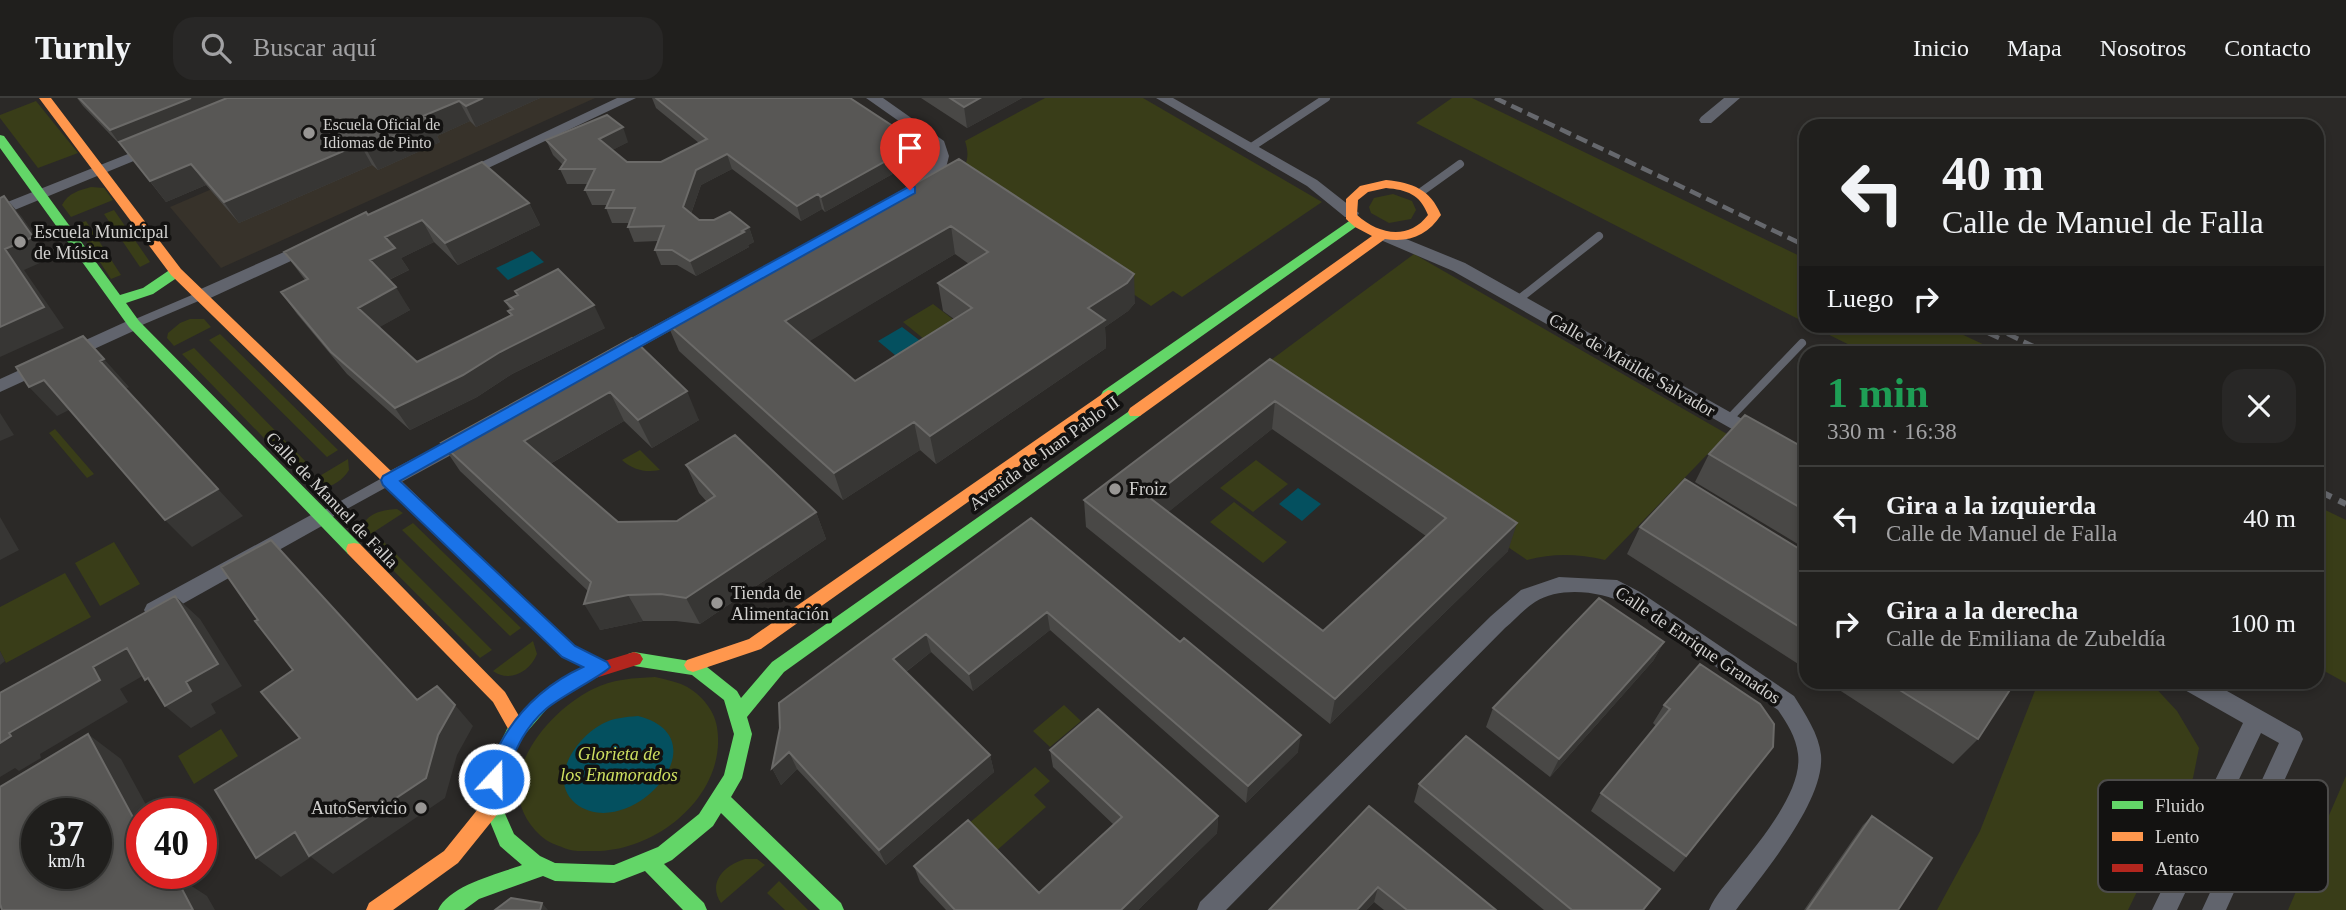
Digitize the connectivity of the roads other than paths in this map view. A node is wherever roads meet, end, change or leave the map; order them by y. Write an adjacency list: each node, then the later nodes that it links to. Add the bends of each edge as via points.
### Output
1 (45, 98): 12 (street)
2 (629, 98): 14 (street)
3 (873, 98): 18 (street, via 941,148 941,165)
4 (1163, 98): 10 (street)
5 (1326, 98): 10 (lane)
6 (1733, 98): 7 (street)
7 (1706, 120)
8 (0, 139): 17 (street, Calle de Manuel de Falla)
9 (167, 142): 12 (street)
10 (1250, 148): 13 (street)
11 (1460, 164): 16 (lane)
12 (101, 170): 17 (street); 26 (street)
13 (1312, 183): 15 (street, via 1336,189); 20 (street)
14 (444, 184)
15 (1364, 188): 16 (street, via 1398,184); 20 (street, via 1352,199)
16 (1421, 192): 21 (street, via 1434,207)
17 (42, 194): 19 (street); 29 (street, Calle de Manuel de Falla)
18 (898, 196)
19 (0, 211)
20 (1353, 217): 22 (street, via 1366,230); 43 (street, Avenida de Juan Pablo II, via 755,644)
21 (1432, 224): 22 (street, via 1415,235); 25 (street, Calle de Matilde Salvador, via 1426,235 1430,244)
22 (1385, 236): 25 (street, Calle de Matilde Salvador); 46 (street, Avenida de Juan Pablo II, via 778,667)
23 (1599, 236): 28 (lane)
24 (320, 241): 27 (street)
25 (1459, 267): 28 (street, Calle de Matilde Salvador)
26 (176, 272): 27 (street); 29 (street, via 141,297)
27 (200, 296): 31 (lane); 40 (street)
28 (1518, 300): 37 (street, Calle de Matilde Salvador)
29 (115, 301): 31 (street, Calle de Manuel de Falla)
30 (710, 301): 35 (street)
31 (134, 324): 36 (street); 41 (street, Calle de Manuel de Falla)
32 (1802, 343): 34 (lane)
33 (1799, 346): 37 (lane)
34 (1799, 346)
35 (603, 361)
36 (0, 386)
37 (1728, 419): 39 (street, Calle de Matilde Salvador)
38 (485, 427): 40 (street)
39 (1799, 460)
40 (389, 480): 41 (lane); 44 (street, via 568,652)
41 (322, 517): 42 (street); 48 (street, Calle de Manuel de Falla, via 499,697)
42 (141, 618)
43 (692, 665): 44 (street, via 634,659); 46 (street, via 711,675)
44 (601, 667): 48 (street, via 569,682)
45 (2203, 689): 47 (street)
46 (739, 713): 51 (street, via 743,736 740,764)
47 (2256, 719): 49 (street); 50 (street, via 2292,739)
48 (517, 728): 52 (street, via 494,779)
49 (2227, 780)
50 (2273, 780)
51 (723, 802): 53 (street, via 680,844); 60 (street)
52 (493, 805): 54 (street, via 499,828 516,852); 57 (street, via 451,857)
53 (650, 863): 54 (street, via 610,874 571,876); 59 (street)
54 (541, 868): 58 (street, via 473,892)
55 (2173, 892): 63 (street)
56 (2222, 892): 64 (street)
57 (376, 910)
58 (448, 910)
59 (696, 910)
60 (834, 910)
61 (1209, 910): 62 (street, Calle de Enrique Granados, via 1498,622 1528,596 1559,585 1610,586 1633,598 1786,703 1803,728 1810,759 1802,792)
62 (1721, 910)
63 (2164, 910)
64 (2214, 910)

